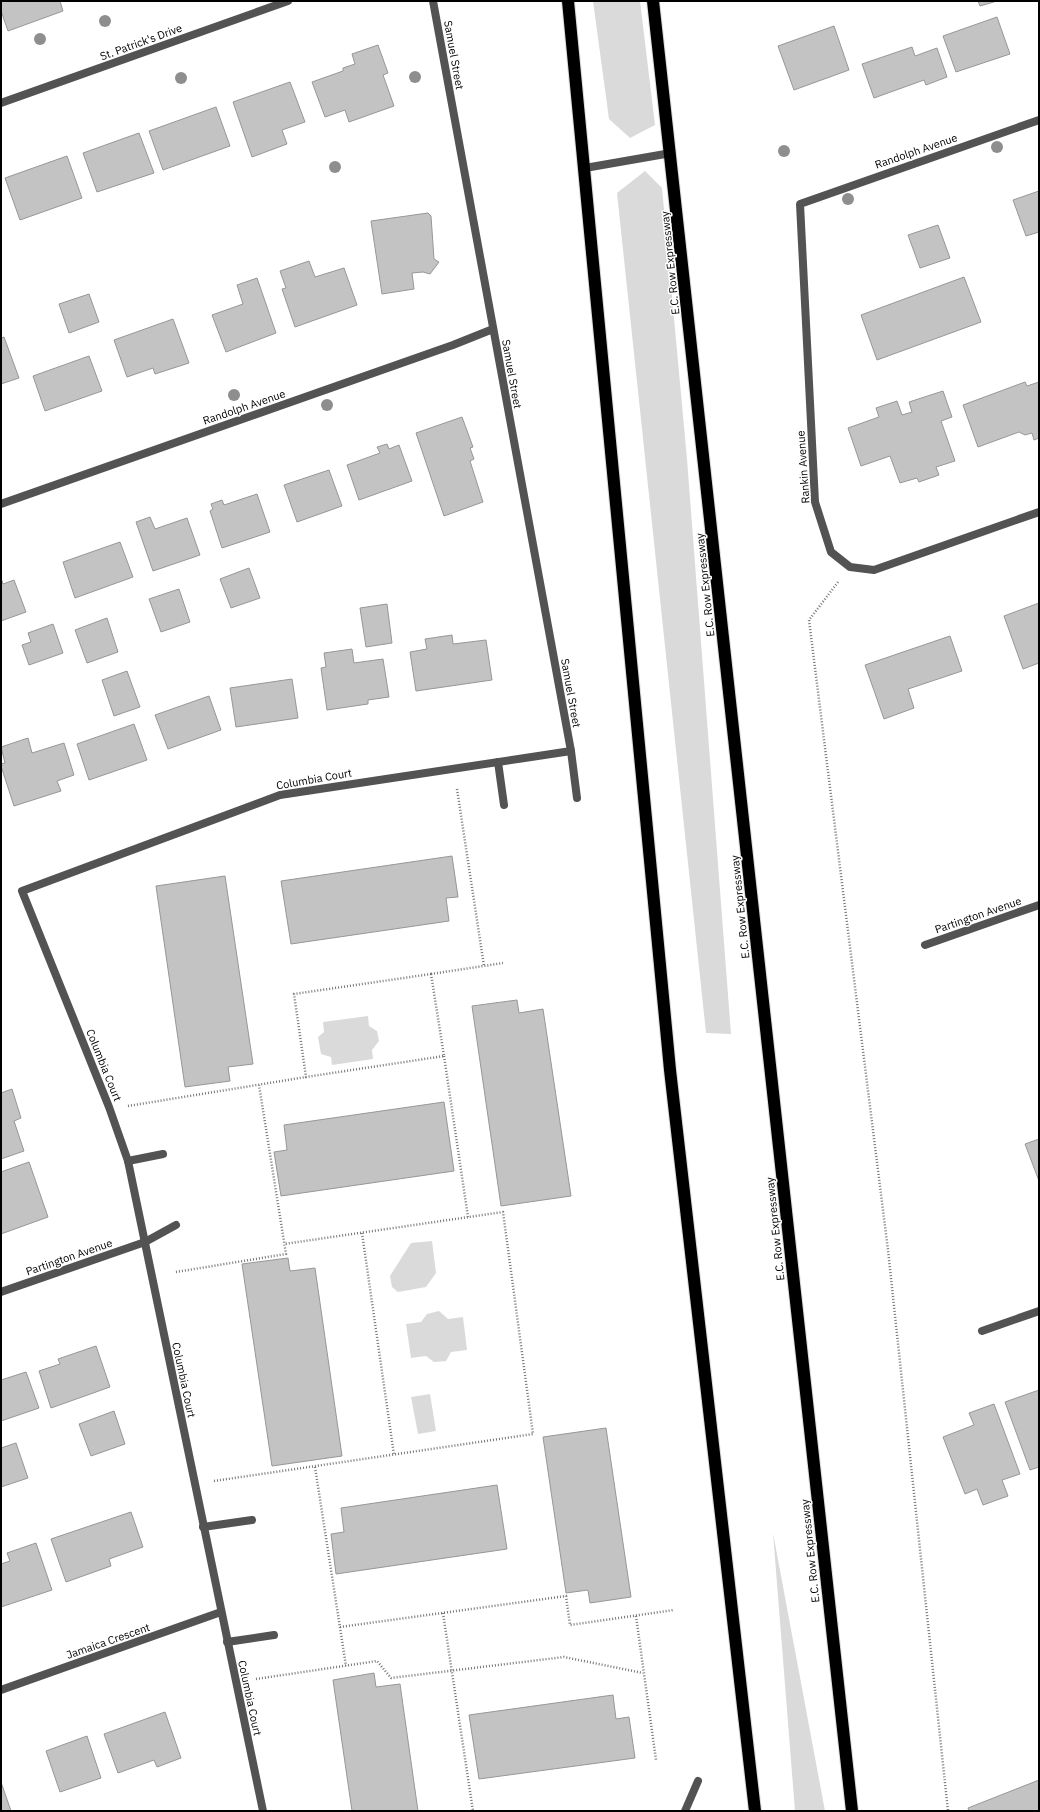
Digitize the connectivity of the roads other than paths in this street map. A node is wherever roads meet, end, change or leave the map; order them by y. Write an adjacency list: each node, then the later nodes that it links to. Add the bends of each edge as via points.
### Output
1 (288, 1): 5 (street, St. Patrick's Drive)
2 (432, 1): 10 (street, Samuel Street)
3 (568, 1): 8 (highway)
4 (653, 1): 7 (highway, E.C. Row Expressway)
5 (1, 103)
6 (1039, 120): 9 (street, Randolph Avenue)
7 (671, 153): 8 (street); 36 (highway, E.C. Row Expressway)
8 (585, 168): 35 (highway, via 670,1070)
9 (800, 204): 12 (street, Rankin Avenue, via 815,502 831,552 850,568 874,570)
10 (493, 329): 11 (street, Randolph Avenue); 13 (street, Samuel Street)
11 (1, 504)
12 (1039, 512)
13 (571, 751): 14 (street, Columbia Court); 15 (street, Samuel Street)
14 (498, 762): 16 (street); 20 (street, Columbia Court, via 280,795 22,891 109,1107)
15 (577, 798)
16 (504, 805)
17 (1039, 905): 18 (street, Partington Avenue)
18 (925, 945)
19 (163, 1154): 20 (street)
20 (128, 1161): 22 (street, Columbia Court)
21 (176, 1225): 22 (street, Partington Avenue)
22 (145, 1242): 23 (street, Partington Avenue); 27 (street, Columbia Court)
23 (1, 1292)
24 (1039, 1311): 25 (street)
25 (982, 1331)
26 (252, 1520): 27 (street)
27 (203, 1527): 28 (street, Columbia Court)
28 (221, 1612): 30 (street, Columbia Court); 31 (street, Jamaica Crescent)
29 (274, 1635): 30 (street)
30 (227, 1642): 33 (street, Columbia Court)
31 (1, 1690)
32 (698, 1781): 34 (street)
33 (263, 1811)
34 (685, 1811)
35 (755, 1811)
36 (852, 1811)

